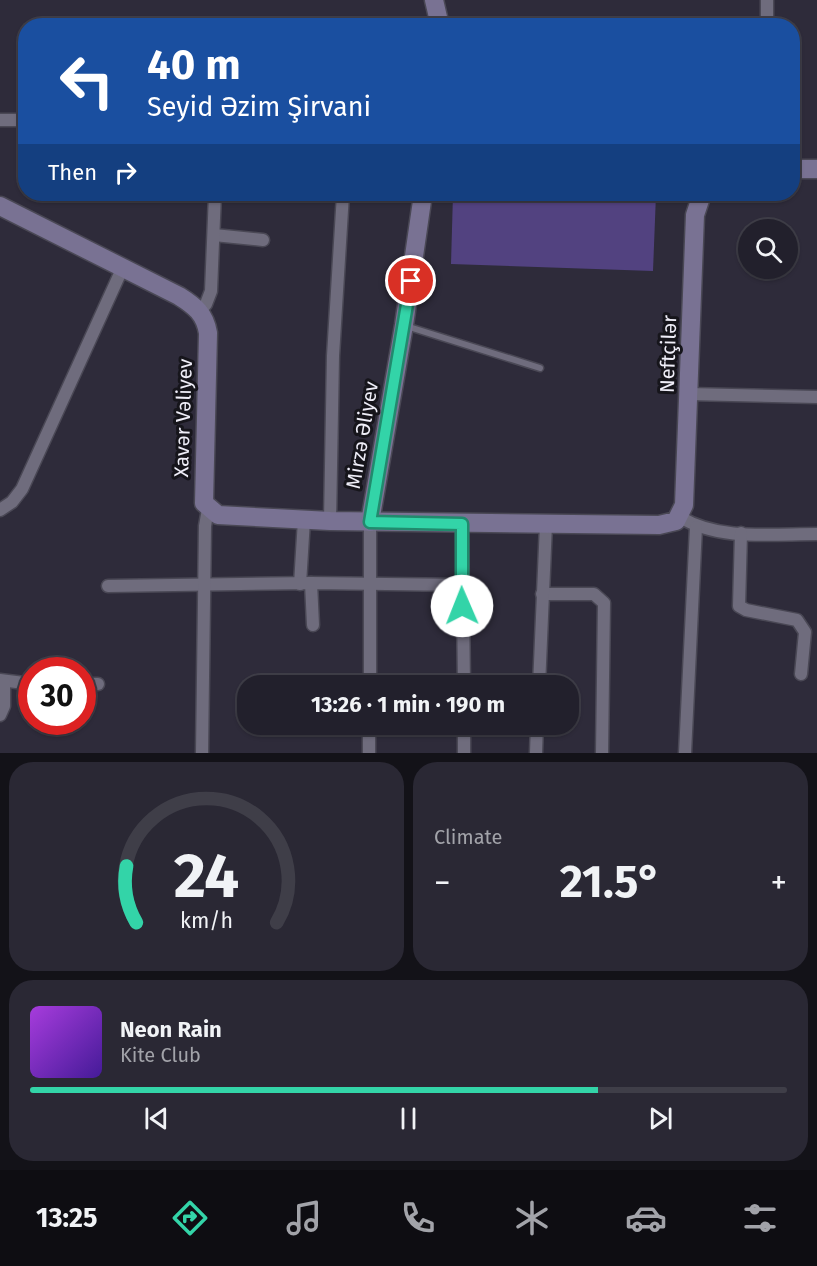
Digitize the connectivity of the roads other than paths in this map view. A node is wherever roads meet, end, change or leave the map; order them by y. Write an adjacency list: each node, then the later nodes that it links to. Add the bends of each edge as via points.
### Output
1 (434, 0): 3 (street)
2 (767, 0): 4 (street)
3 (438, 18)
4 (766, 18)
5 (0, 120): 6 (street)
6 (18, 120)
7 (800, 169): 8 (street)
8 (817, 169)
9 (215, 201): 14 (street)
10 (343, 201): 26 (street, via 333,356)
11 (422, 201): 18 (street, Mirzə Əliyev)
12 (700, 201): 20 (street, Neftçilər, via 695,215)
13 (0, 206): 16 (street)
14 (214, 235): 15 (street); 17 (street, via 210,291)
15 (263, 240)
16 (123, 267): 17 (street); 23 (street, via 22,489)
17 (200, 311): 22 (street, Xavər Vəliyev, via 208,333 203,491)
18 (404, 325): 19 (lane); 27 (street, Mirzə Əliyev)
19 (540, 368)
20 (689, 394): 21 (street); 24 (street, Neftçilər, via 684,505)
21 (817, 397)
22 (208, 509): 25 (street, via 218,515); 34 (street, Xavər Vəliyev)
23 (0, 510)
24 (680, 517): 29 (street, via 659,525); 30 (street)
25 (304, 520): 26 (street); 33 (street)
26 (330, 521): 27 (street)
27 (370, 522): 28 (street); 35 (street, Mirzə Əliyev)
28 (462, 524): 29 (street); 36 (street)
29 (546, 524): 38 (street)
30 (696, 527): 31 (street); 55 (street)
31 (741, 533): 32 (street); 40 (street, via 739,606 797,620 805,632)
32 (817, 534)
33 (306, 583): 34 (street); 35 (street); 39 (street)
34 (205, 584): 37 (street); 50 (street, Xavər Vəliyev)
35 (372, 585): 36 (street); 41 (street, Mirzə Əliyev)
36 (462, 585): 42 (street)
37 (108, 586)
38 (542, 594): 43 (street); 54 (street, via 594,594 603,603)
39 (313, 625)
40 (801, 674)
41 (370, 675)
42 (465, 675)
43 (539, 675)
44 (2, 681): 45 (street); 46 (street, via 4,706)
45 (18, 683)
46 (0, 715)
47 (369, 735): 51 (street)
48 (464, 735): 52 (street)
49 (537, 735): 53 (street)
50 (202, 753)
51 (369, 753)
52 (464, 753)
53 (536, 753)
54 (602, 753)
55 (685, 753)

